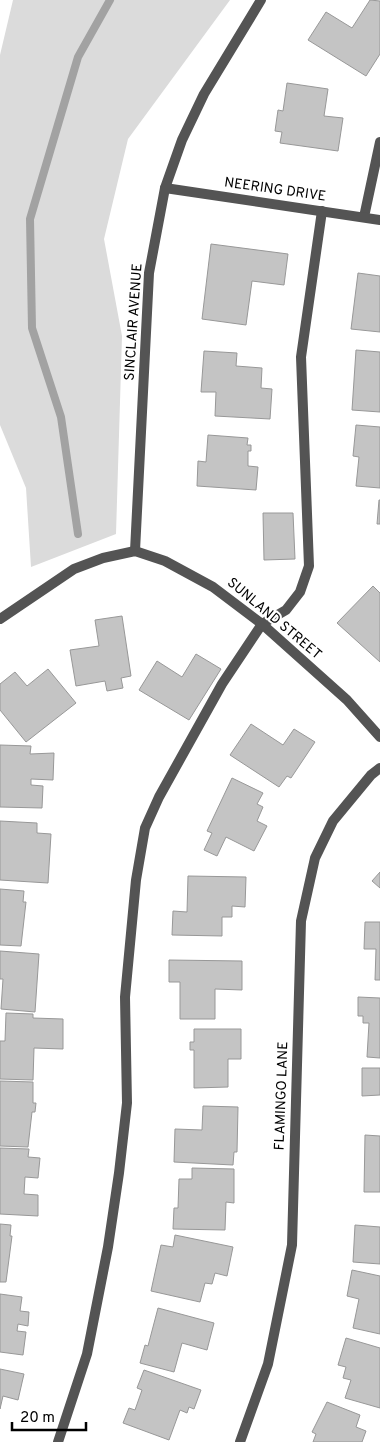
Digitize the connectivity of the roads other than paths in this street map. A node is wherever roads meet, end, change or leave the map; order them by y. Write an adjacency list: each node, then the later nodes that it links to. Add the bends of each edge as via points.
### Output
1 (262, 0): 3 (street, SINCLAIR AVENUE, via 204,94 182,140)
2 (380, 142): 5 (street)
3 (165, 188): 4 (street, NEERING DRIVE); 7 (street, SINCLAIR AVENUE, via 149,273)
4 (322, 211): 5 (street, NEERING DRIVE); 9 (street, via 301,357 309,566 300,592 286,610)
5 (364, 217): 6 (street, NEERING DRIVE)
6 (380, 220)
7 (135, 551): 8 (street, via 74,569); 9 (street, SUNLAND STREET, via 165,561 213,587)
8 (0, 619)
9 (262, 624): 10 (street, SUNLAND STREET, via 347,700); 12 (street, via 222,684 145,828 136,880 126,997 126,1103 118,1182 87,1354)
10 (380, 737)
11 (380, 768): 13 (street, FLAMINGO LANE, via 333,821 315,858 301,921 292,1245 268,1364)
12 (58, 1442)
13 (240, 1442)

